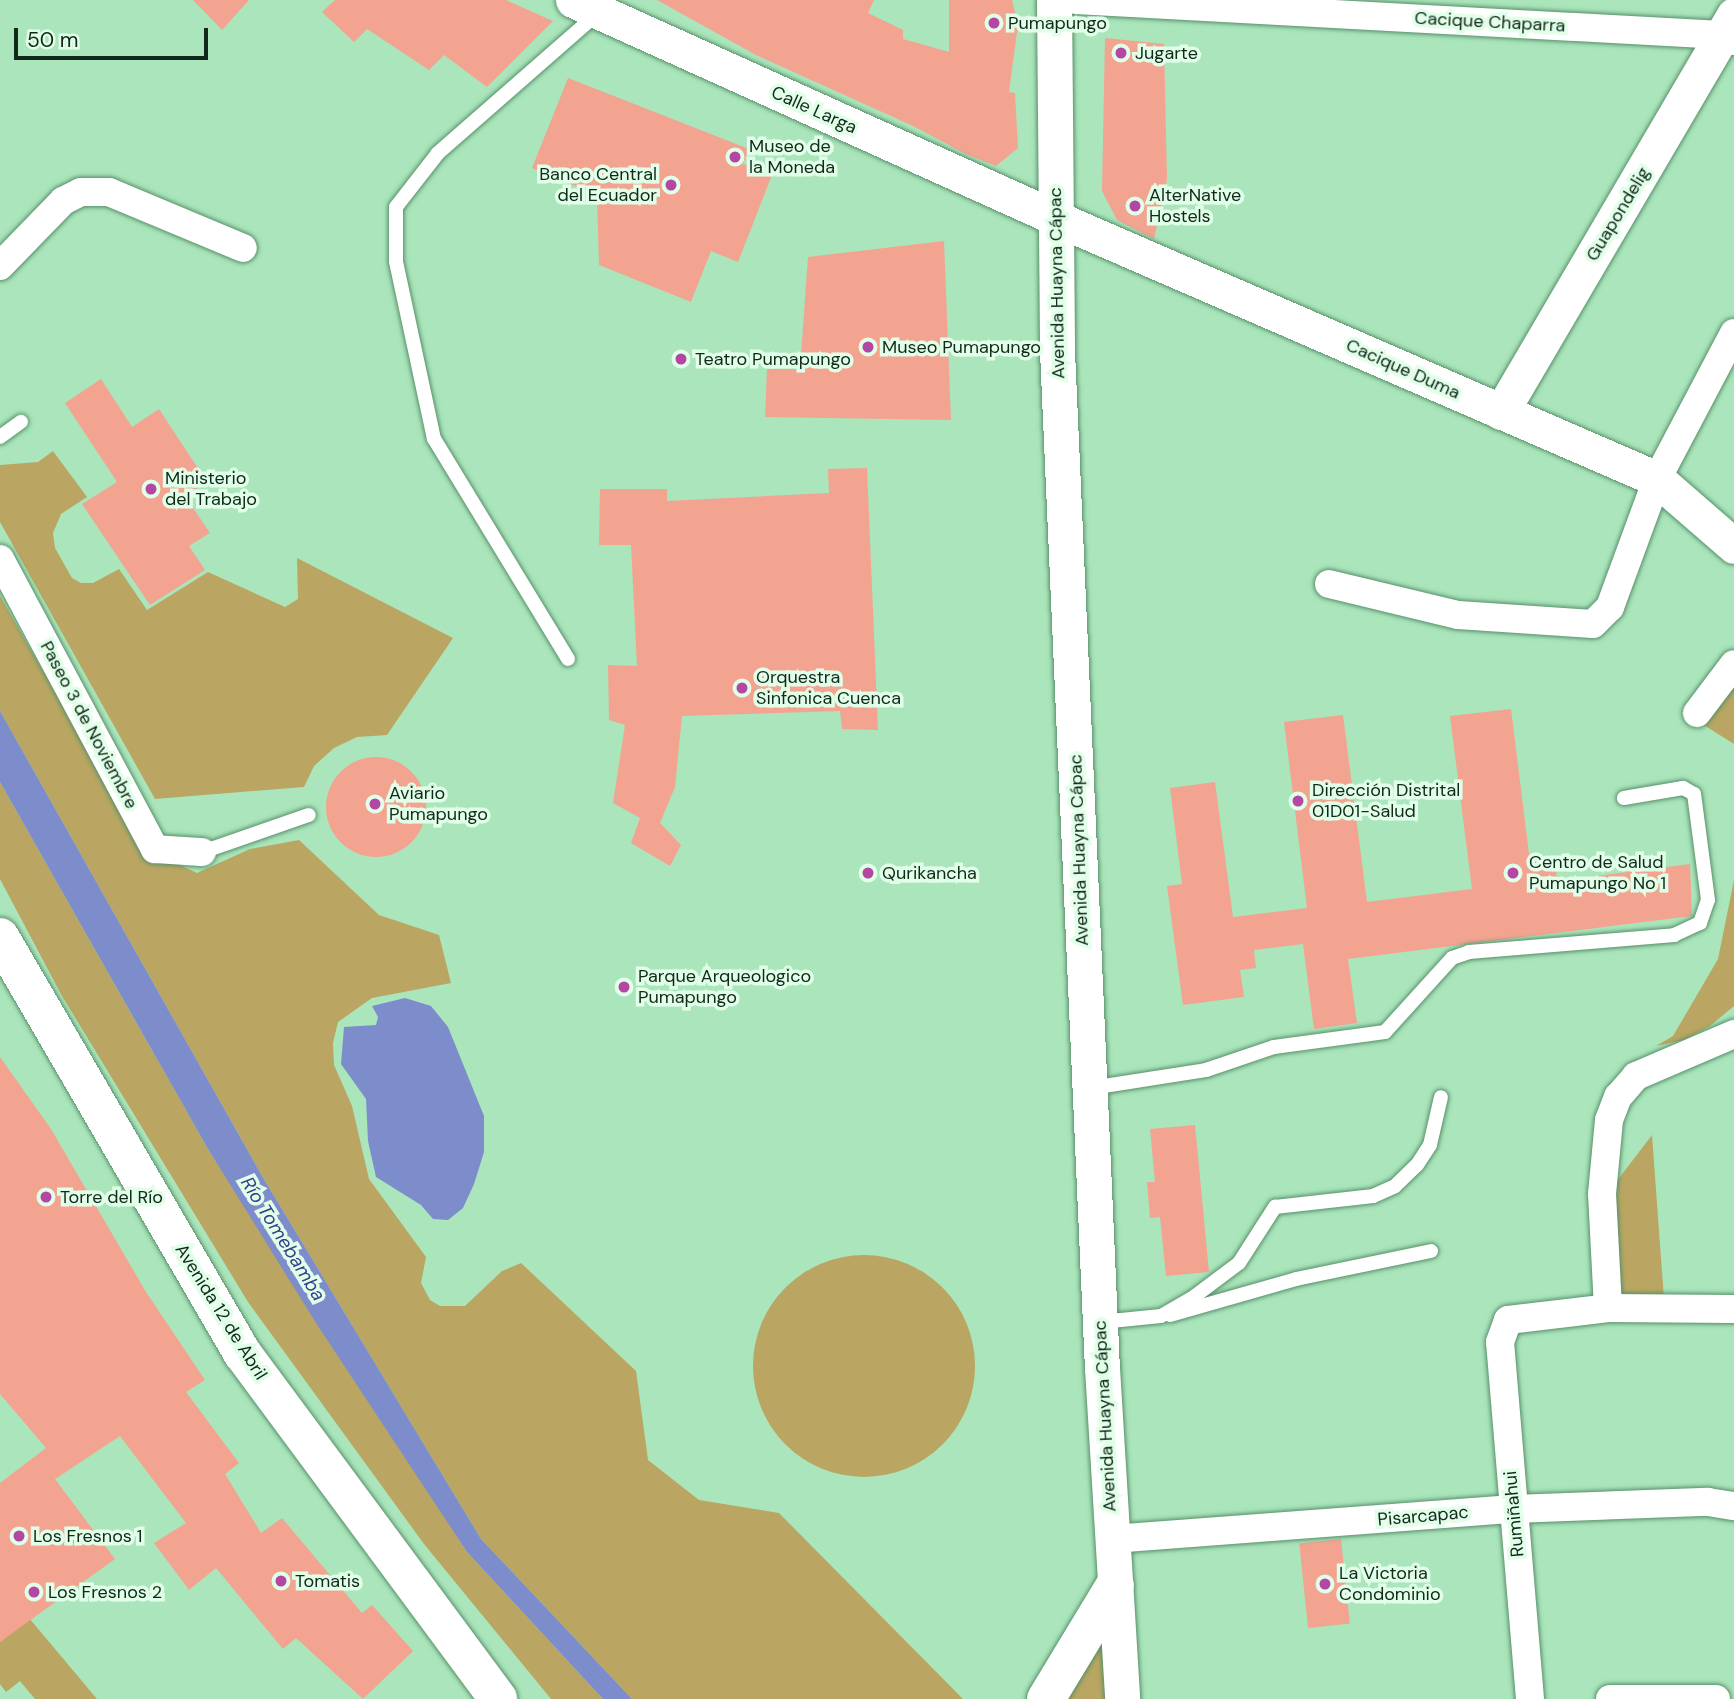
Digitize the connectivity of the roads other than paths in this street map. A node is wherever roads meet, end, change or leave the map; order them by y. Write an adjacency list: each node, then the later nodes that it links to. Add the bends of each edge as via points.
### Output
1 (1054, 0): 6 (street, Avenida Huayna Cápac)
2 (1076, 0): 4 (street, Cacique Chaparra)
3 (585, 6): 6 (street, Calle Larga); 17 (lane, via 438,153 396,207 396,261 433,439)
4 (1462, 10): 5 (street, Cacique Chaparra)
5 (1730, 30): 10 (street, Guapondelig)
6 (1056, 218): 10 (street, Cacique Duma); 25 (street, Avenida Huayna Cápac)
7 (243, 248): 8 (street, via 109,192 81,192 63,201)
8 (0, 267)
9 (1734, 333): 13 (street)
10 (1501, 412): 13 (street, Cacique Duma)
11 (21, 422): 12 (lane)
12 (0, 437)
13 (1657, 479): 14 (street, Cacique Duma); 16 (street, via 1610,607 1593,624 1458,615)
14 (1734, 546)
15 (0, 559): 22 (street, Paseo 3 de Noviembre, via 155,849)
16 (1329, 584)
17 (568, 659)
18 (1734, 664): 19 (street)
19 (1697, 713)
20 (1624, 798): 25 (lane, via 1683,788 1694,794 1708,900 1700,923 1674,935 1469,952 1452,958 1385,1032 1274,1047 1206,1070)
21 (309, 815): 22 (lane)
22 (202, 852)
23 (0, 937): 36 (main road, Avenida 12 de Abril, via 243,1354)
24 (1734, 1034): 28 (street, via 1636,1076 1618,1097 1609,1120 1602,1194)
25 (1089, 1088): 31 (street, Avenida Huayna Cápac)
26 (1441, 1097): 30 (lane, via 1430,1145 1395,1186 1373,1196 1275,1207 1239,1263)
27 (1430, 1251): 30 (lane, via 1296,1279 1198,1310)
28 (1608, 1308): 29 (street); 33 (street, Rumiñahui, via 1508,1320 1503,1329 1500,1342)
29 (1734, 1310)
30 (1161, 1316): 31 (lane)
31 (1101, 1322): 34 (street, Avenida Huayna Cápac)
32 (1734, 1506): 33 (street, Pisarcapac, via 1708,1502)
33 (1513, 1509): 34 (street, Pisarcapac); 39 (street, Rumiñahui)
34 (1112, 1539): 35 (street, Avenida Huayna Cápac)
35 (1115, 1585): 37 (main road); 38 (street, Avenida Huayna Cápac)
36 (498, 1699)
37 (1046, 1699)
38 (1122, 1699)
39 (1530, 1699)
40 (1610, 1699): 41 (street)
41 (1716, 1699)

